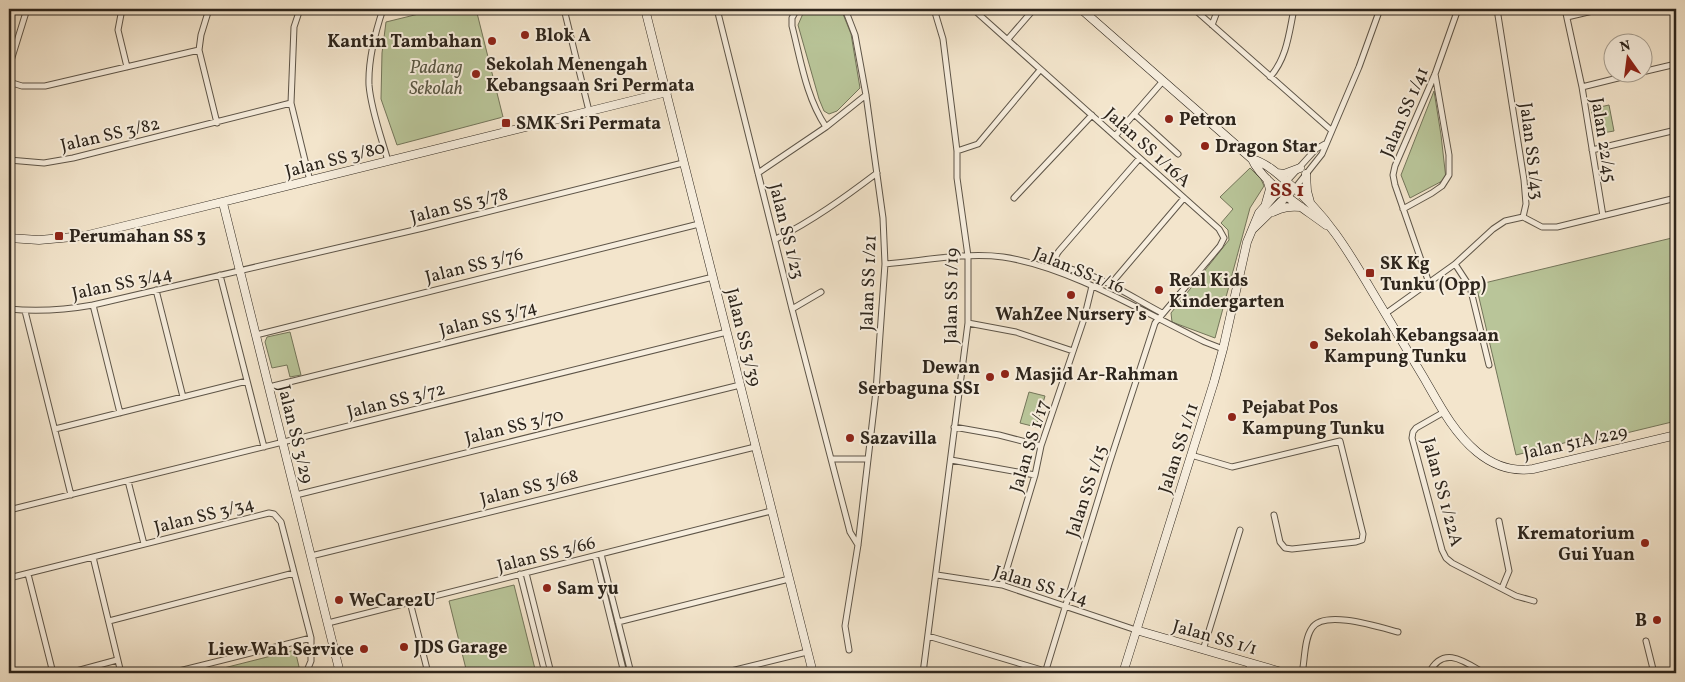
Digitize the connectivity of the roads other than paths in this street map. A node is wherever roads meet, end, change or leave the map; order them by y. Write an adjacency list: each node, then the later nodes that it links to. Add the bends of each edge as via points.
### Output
1 (27, 9): 28 (street)
2 (122, 9): 29 (street, via 118,30)
3 (209, 9): 26 (street)
4 (300, 9): 40 (street, via 294,27)
5 (383, 9): 54 (street, via 375,32 369,85)
6 (564, 9): 41 (street)
7 (645, 9): 38 (street, Jalan SS 3/39)
8 (717, 9): 58 (street, Jalan SS 1/23)
9 (797, 9): 45 (street, via 792,26 809,97)
10 (845, 9): 39 (street, Jalan SS 1/21, via 854,35)
11 (934, 9): 49 (street, Jalan SS 1/19, via 943,39)
12 (973, 9): 25 (street, Jalan SS 1/16A)
13 (1034, 9): 25 (street)
14 (1081, 9): 34 (street)
15 (1194, 9): 24 (street)
16 (1218, 9): 24 (street)
17 (1294, 9): 33 (street, via 1284,57)
18 (1380, 9): 46 (street, via 1359,68)
19 (1458, 9): 32 (street, Jalan SS 1/41)
20 (1497, 9): 76 (street, Jalan SS 1/43, via 1524,180 1526,204)
21 (1565, 9): 23 (street, Jalan 22/45)
22 (1601, 9): 23 (street)
23 (1567, 18): 37 (street, Jalan 22/45)
24 (1212, 25): 33 (street)
25 (1008, 39): 30 (street, Jalan SS 1/16A)
26 (199, 50): 29 (street); 44 (street)
27 (1676, 64): 31 (street)
28 (9, 67)
29 (127, 67): 35 (street, via 45,86 22,86)
30 (1040, 70): 43 (street, Jalan SS 1/16A); 49 (street, via 978,144)
31 (1652, 70)
32 (1435, 74): 73 (street, Jalan SS 1/41, via 1395,166 1394,185); 73 (street, via 1449,155 1449,175 1442,186)
33 (1270, 77): 46 (street)
34 (1163, 81): 42 (street); 55 (street)
35 (9, 82)
36 (1602, 82): 37 (street)
37 (1582, 87): 50 (street, Jalan 22/45)
38 (667, 92): 41 (street, Jalan SS 3/80); 56 (street, Jalan SS 3/39)
39 (866, 95): 45 (street); 59 (street, Jalan SS 1/21)
40 (291, 103): 44 (street, Jalan SS 3/82); 62 (street)
41 (589, 111): 54 (street, Jalan SS 3/80)
42 (1134, 114): 48 (street); 51 (street)
43 (1092, 115): 48 (street, Jalan SS 1/16A); 67 (street)
44 (217, 123): 53 (street, Jalan SS 3/82, via 73,158 44,163)
45 (826, 127): 58 (street)
46 (1331, 130): 57 (street, via 1325,144 1316,149)
47 (1676, 130): 50 (street)
48 (1115, 136): 52 (street, Jalan SS 1/16A)
49 (957, 150): 81 (street, Jalan SS 1/19, via 957,178)
50 (1592, 150): 75 (street, Jalan 22/45)
51 (1178, 154)
52 (1139, 159): 68 (street, Jalan SS 1/16A); 88 (street, Jalan SS 1/16, via 1056,255 1058,263)
53 (9, 160)
54 (388, 160): 62 (street, Jalan SS 3/80)
55 (1252, 160): 60 (street, via 1261,161); 61 (street)
56 (683, 162): 77 (street, Jalan SS 3/39); 84 (street, Jalan SS 3/78, via 408,232)
57 (1303, 171): 60 (street); 63 (street); 64 (street); 70 (street)
58 (758, 173): 80 (street, Jalan SS 1/23)
59 (877, 173): 80 (street, via 808,223); 82 (street, Jalan SS 1/21)
60 (1276, 173): 63 (street)
61 (1267, 179): 65 (street); 74 (street, via 1270,189)
62 (310, 181): 71 (street, Jalan SS 3/80)
63 (1287, 181): 64 (street); 65 (street, Jalan SS 1/11)
64 (1294, 188): 66 (street, Jalan SS 1/11); 70 (street)
65 (1279, 190): 66 (street); 74 (street, Jalan SS 1/11)
66 (1287, 196): 72 (street); 74 (street, Jalan SS 1/11)
67 (1014, 198)
68 (1184, 198): 88 (street); 96 (street, Jalan SS 1/16A, via 1220,229 1224,238)
69 (1676, 198): 75 (street)
70 (1310, 202): 78 (street)
71 (223, 203): 79 (street, Jalan SS 3/80, via 84,236 39,240); 84 (street, Jalan SS 3/29)
72 (1303, 208): 74 (street, via 1292,206); 78 (street)
73 (1403, 209): 87 (street, Jalan SS 1/41)
74 (1266, 211): 102 (street, Jalan SS 1/11, via 1255,220 1242,263)
75 (1603, 216): 76 (street, via 1557,227 1542,227)
76 (1523, 217): 83 (street, Jalan SS 1/43, via 1505,221 1493,229)
77 (699, 224): 86 (street, Jalan SS 3/39); 101 (street, Jalan SS 3/76)
78 (1334, 231): 97 (street, Jalan 51A/229)
79 (9, 238)
80 (776, 239): 94 (street, Jalan SS 1/23)
81 (968, 256): 82 (street, Jalan SS 1/16); 89 (street, Jalan SS 1/16, via 1002,257 1044,267); 99 (street, Jalan SS 1/19)
82 (885, 264): 120 (street, Jalan SS 1/21)
83 (1454, 264): 87 (street, Jalan SS 1/43); 104 (street, via 1470,287)
84 (240, 270): 85 (street, Jalan SS 3/44); 101 (street, Jalan SS 3/29)
85 (220, 275): 90 (street, Jalan SS 3/44); 105 (street)
86 (713, 277): 100 (street, Jalan SS 3/39); 107 (street, Jalan SS 3/74)
87 (1428, 284): 97 (street, Jalan SS 1/43)
88 (1110, 285): 96 (street, Jalan SS 1/16)
89 (1092, 286): 98 (street, Jalan SS 1/16); 103 (street, Jalan SS 1/17)
90 (156, 290): 92 (street, Jalan SS 3/44); 108 (street)
91 (820, 292): 94 (street)
92 (94, 305): 95 (street, Jalan SS 3/44); 110 (street)
93 (9, 309): 95 (street, Jalan SS 3/44)
94 (792, 309): 119 (street, Jalan SS 1/23)
95 (26, 311): 112 (street)
96 (1162, 313): 98 (street, Jalan SS 1/16A)
97 (1385, 314): 109 (street, Jalan 51A/229)
98 (1157, 319): 102 (street, Jalan SS 1/16); 147 (street, Jalan SS 1/15)
99 (968, 324): 103 (street, via 1016,332); 111 (street, Jalan SS 1/19)
100 (727, 332): 106 (street, Jalan SS 3/39); 114 (street, Jalan SS 3/72)
101 (256, 335): 107 (street, Jalan SS 3/29)
102 (1224, 349): 118 (street, Jalan SS 1/11)
103 (1073, 351): 115 (street, Jalan SS 1/17)
104 (1489, 365)
105 (247, 381): 108 (street); 116 (street)
106 (740, 385): 117 (street, Jalan SS 3/39); 125 (street, Jalan SS 3/70)
107 (269, 387): 114 (street, Jalan SS 3/29)
108 (183, 397): 110 (street)
109 (1444, 412): 113 (street, Jalan 51A/229, via 1476,451 1487,460 1512,470 1533,470); 144 (street, Jalan SS 1/22A, via 1416,428 1412,438 1442,550 1452,563)
110 (120, 413): 112 (street)
111 (954, 427): 115 (street); 121 (street, Jalan SS 1/19)
112 (55, 429): 124 (street)
113 (1676, 434)
114 (283, 442): 116 (street, Jalan SS 3/72); 125 (street, Jalan SS 3/29)
115 (1041, 446): 122 (street, Jalan SS 1/17)
116 (264, 447): 123 (street, Jalan SS 3/72)
117 (755, 447): 127 (street, Jalan SS 3/39); 134 (street, Jalan SS 3/68)
118 (1191, 455): 128 (street, via 1232,467 1340,441 1362,540 1285,548 1280,542); 151 (street, Jalan SS 1/11)
119 (831, 459): 120 (street); 132 (street, Jalan SS 1/23, via 850,532)
120 (868, 459): 132 (street, Jalan SS 1/21)
121 (951, 460): 122 (street); 140 (street, Jalan SS 1/19)
122 (1035, 475): 143 (street, Jalan SS 1/17)
123 (128, 480): 124 (street, Jalan SS 3/72); 131 (street)
124 (71, 495): 126 (street, Jalan SS 3/72)
125 (296, 496): 134 (street, Jalan SS 3/29)
126 (9, 510)
127 (772, 511): 133 (street, Jalan SS 3/66); 142 (street, Jalan SS 3/39)
128 (1274, 515)
129 (1499, 521): 144 (street, via 1509,571)
130 (1240, 530): 157 (street)
131 (144, 544): 136 (street, Jalan SS 3/34); 137 (street, Jalan SS 3/34, via 269,513 281,522)
132 (858, 545): 156 (street, Jalan SS 1/21, via 845,626)
133 (601, 554): 135 (street, Jalan SS 3/66); 149 (street)
134 (311, 556): 150 (street, Jalan SS 3/29)
135 (595, 556): 139 (street, Jalan SS 3/66); 171 (street)
136 (93, 557): 138 (street, Jalan SS 3/34); 148 (street)
137 (294, 573): 148 (street); 154 (street, Jalan SS 3/34)
138 (28, 574): 141 (street, Jalan SS 3/34); 162 (street)
139 (523, 574): 146 (street, Jalan SS 3/66); 169 (street); 170 (street)
140 (936, 575): 143 (street, Jalan SS 1/14); 153 (street, Jalan SS 1/19)
141 (9, 578)
142 (789, 580): 149 (street); 158 (street, Jalan SS 3/39)
143 (1002, 586): 147 (street, Jalan SS 1/14)
144 (1502, 588): 145 (street, Jalan SS 1/22A)
145 (1534, 601)
146 (410, 602): 150 (street, Jalan SS 3/66); 168 (street)
147 (1064, 606): 151 (street, Jalan SS 1/14); 161 (street, Jalan SS 1/15)
148 (108, 621): 159 (street)
149 (618, 622): 172 (street)
150 (328, 623): 167 (street, Jalan SS 3/29)
151 (1136, 630): 157 (street, Jalan SS 1/1); 176 (street, Jalan SS 1/11)
152 (1398, 632): 179 (street, via 1367,624 1321,620 1309,633)
153 (928, 636): 161 (street); 175 (street, Jalan SS 1/19)
154 (311, 638): 165 (street); 166 (street, Jalan SS 3/34, via 311,661)
155 (1646, 641): 182 (street)
156 (849, 650)
157 (1203, 650): 160 (street, Jalan SS 1/1)
158 (807, 652): 173 (street); 174 (street, Jalan SS 3/39)
159 (117, 660): 163 (street); 164 (street)
160 (1250, 663): 177 (street); 178 (street, Jalan SS 1/1)
161 (1045, 672)
162 (53, 673)
163 (69, 673)
164 (121, 673)
165 (171, 673)
166 (306, 673)
167 (340, 673)
168 (428, 673)
169 (545, 673)
170 (551, 673)
171 (624, 673)
172 (632, 673)
173 (722, 673)
174 (813, 673)
175 (923, 673)
176 (1122, 673)
177 (1248, 673)
178 (1285, 673)
179 (1302, 673)
180 (1429, 673): 181 (street, via 1438,661 1451,657)
181 (1484, 673)
182 (1654, 673)

